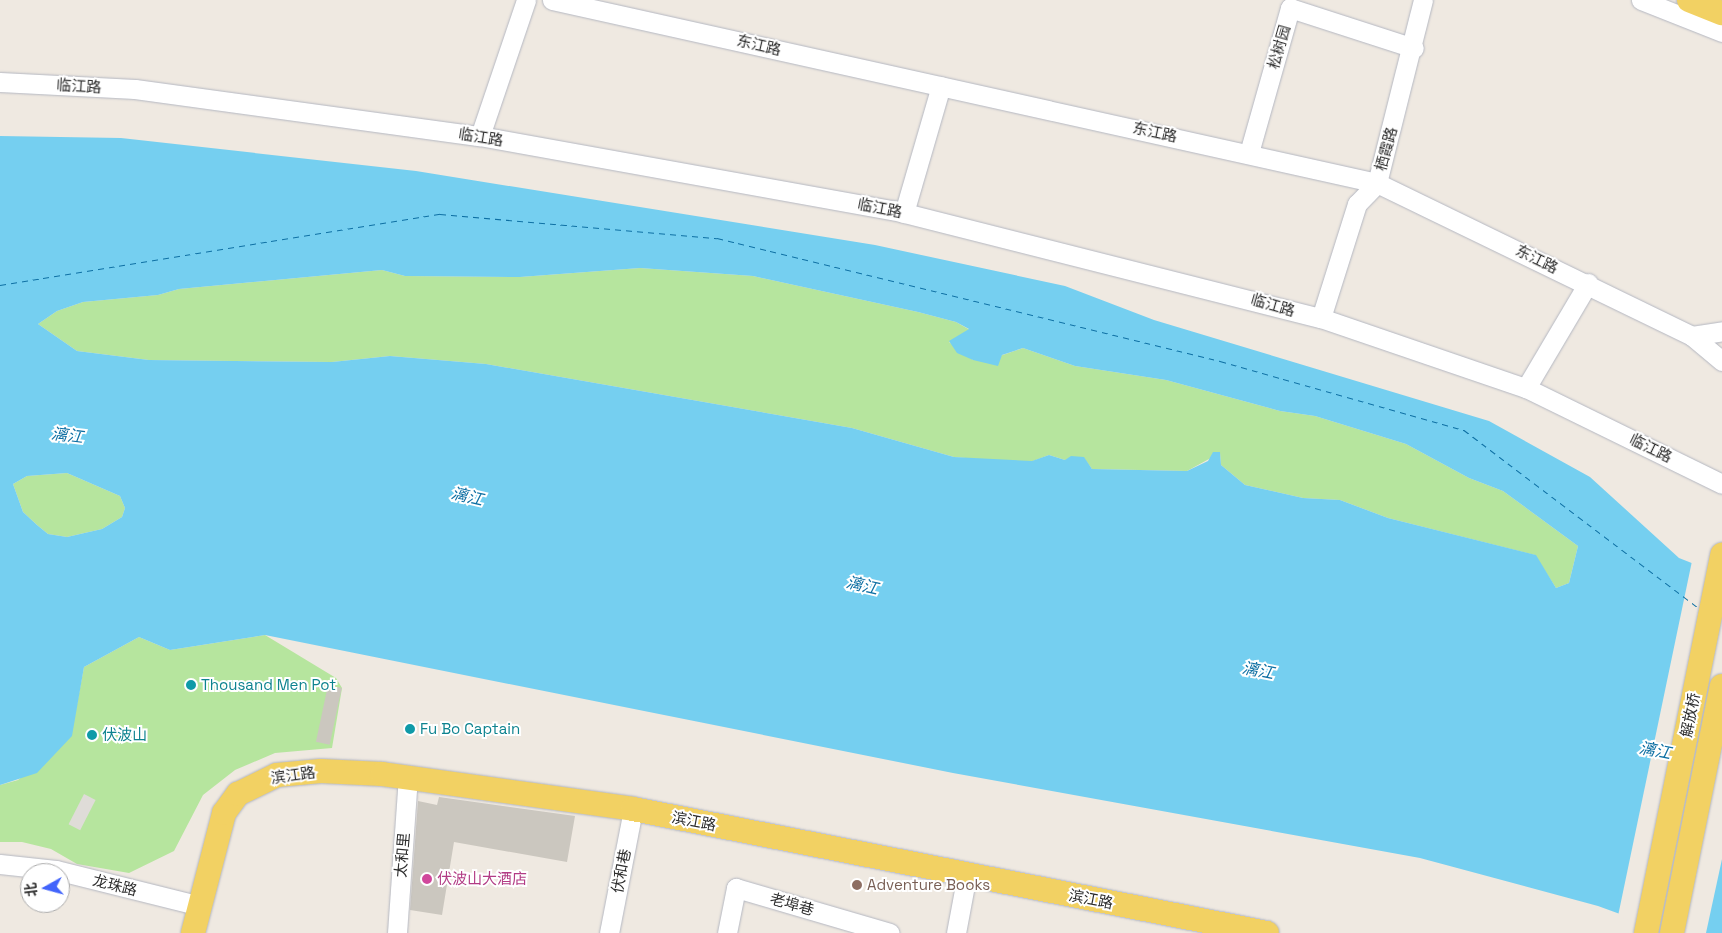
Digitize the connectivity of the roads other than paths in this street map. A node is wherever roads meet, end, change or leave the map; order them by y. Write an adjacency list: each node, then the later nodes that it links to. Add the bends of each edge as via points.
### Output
1 (526, 0): 12 (street)
2 (552, 0): 11 (street, 东江路)
3 (1423, 0): 9 (street, 栖霞路)
4 (1433, 0): 14 (street, 栖霞路)
5 (1641, 0): 8 (street)
6 (1689, 0): 7 (main road)
7 (1722, 13)
8 (1722, 32)
9 (1414, 48): 13 (street, 松树园, via 1290,8); 14 (street, 栖霞路)
10 (0, 82): 12 (street, 临江路, via 135,89)
11 (940, 86): 13 (street, 东江路); 15 (street)
12 (480, 136): 15 (street, 临江路)
13 (1249, 153): 14 (street, 东江路)
14 (1382, 185): 16 (street, 东江路); 17 (street, 栖霞路, via 1357,204)
15 (904, 213): 17 (street, 临江路)
16 (1588, 284): 19 (street, 东江路); 21 (street)
17 (1321, 318): 21 (street, 临江路)
18 (1722, 331): 19 (street)
19 (1692, 336): 20 (street, 东江路)
20 (1722, 361)
21 (1526, 388): 22 (street, 临江路)
22 (1722, 484)
23 (1722, 555): 37 (main road, 解放桥)
24 (1722, 686): 38 (main road, 解放桥)
25 (408, 778): 26 (main road, 滨江路); 29 (main road, 滨江路, via 300,772 254,783 238,794 224,813); 31 (street, 太和里)
26 (633, 809): 28 (main road, 滨江路); 32 (street, 伏和巷)
27 (0, 864): 29 (street, 龙珠路, via 56,870)
28 (967, 874): 35 (street); 36 (main road, 滨江路)
29 (200, 906): 30 (main road, 滨江路)
30 (193, 933)
31 (397, 933)
32 (609, 933)
33 (727, 933): 34 (street, 老埠巷, via 736,888)
34 (890, 933)
35 (956, 933)
36 (1267, 933)
37 (1646, 933)
38 (1672, 933)

